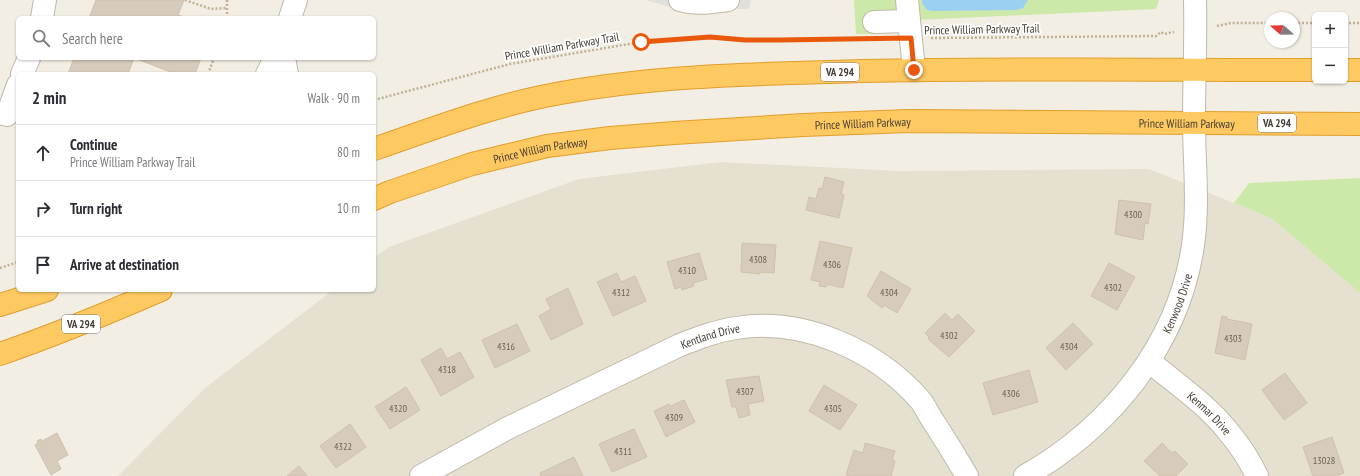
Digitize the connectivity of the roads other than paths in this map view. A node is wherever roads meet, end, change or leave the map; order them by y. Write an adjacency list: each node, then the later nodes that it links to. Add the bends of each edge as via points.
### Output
1 (45, 0): 6 (street)
2 (296, 0): 7 (street)
3 (680, 0): 4 (street, via 704,4)
4 (728, 0)
5 (1195, 0): 14 (street, Kenwood Drive)
6 (42, 16)
7 (291, 16)
8 (909, 20): 9 (street); 13 (street)
9 (869, 31)
10 (28, 60): 18 (street)
11 (273, 60): 19 (street)
12 (284, 60): 20 (street)
13 (914, 70): 14 (highway, VA 294); 25 (highway, VA 294, via 740,74 662,79 560,93 458,119)
14 (1195, 70): 15 (highway, VA 294); 23 (street, Kenwood Drive)
15 (1312, 70)
16 (1348, 70): 17 (highway)
17 (1360, 70)
18 (23, 72)
19 (267, 72)
20 (287, 72)
21 (16, 89): 22 (street)
22 (3, 114)
23 (1194, 122): 24 (highway, Prince William Parkway / VA 294); 26 (highway, Prince William Parkway / VA 294, via 908,120 610,138 547,146 472,164); 31 (street, Kenwood Drive, via 1193,244 1184,286 1170,324)
24 (1360, 124)
25 (376, 148)
26 (376, 198)
27 (41, 292): 29 (highway)
28 (156, 292): 30 (highway, VA 294, via 93,320)
29 (0, 305)
30 (0, 354)
31 (1149, 361): 34 (street, Kenwood Drive, via 1109,412 1072,446); 35 (street, Kenmar Drive, via 1208,409 1248,458)
32 (421, 476): 33 (street, Kentland Drive, via 508,428 680,345 736,328 769,326 796,329 828,338 853,348 882,365 903,382 921,402)
33 (967, 476)
34 (1025, 476)
35 (1257, 476)

